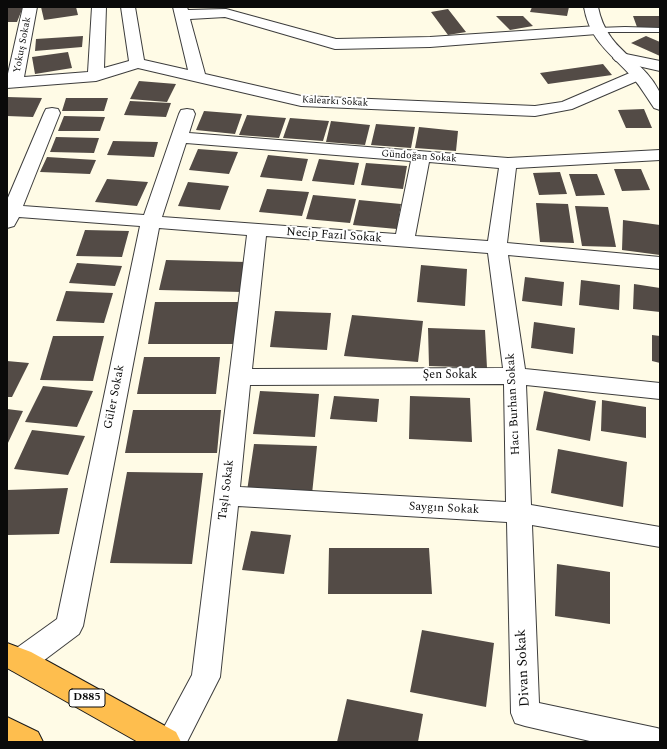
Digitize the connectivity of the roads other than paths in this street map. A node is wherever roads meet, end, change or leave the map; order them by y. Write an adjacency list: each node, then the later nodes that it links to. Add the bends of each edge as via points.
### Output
1 (30, 7): 16 (street, Yokuş Sokak)
2 (99, 7): 14 (street)
3 (128, 7): 11 (street)
4 (248, 7): 7 (street)
5 (591, 7): 8 (street, via 592,19)
6 (181, 11): 7 (street); 15 (street)
7 (226, 13): 8 (street, via 335,44 430,42)
8 (597, 30): 9 (lane); 10 (street)
9 (660, 30)
10 (622, 58): 12 (street); 13 (street)
11 (137, 63): 14 (street); 15 (street, Kalearkı Sokak)
12 (660, 66)
13 (638, 75): 15 (street, Kalearkı Sokak, via 566,106 535,111 301,101); 17 (street)
14 (96, 76): 16 (street)
15 (198, 77)
16 (11, 82)
17 (660, 104)
18 (52, 112): 24 (street)
19 (187, 114): 20 (street, Güler Sokak)
20 (179, 137): 22 (street, Gündoğan Sokak); 25 (street, Güler Sokak)
21 (660, 156): 23 (street, Gündoğan Sokak)
22 (421, 157): 23 (street, Gündoğan Sokak); 27 (street)
23 (508, 163): 28 (street, Hacı Burhan Sokak)
24 (9, 214): 25 (street, Necip Fazıl Sokak)
25 (151, 221): 26 (street, Necip Fazıl Sokak); 36 (street, Güler Sokak, via 69,626)
26 (257, 230): 27 (street, Necip Fazıl Sokak); 31 (street, Taşlı Sokak)
27 (404, 241): 28 (street, Necip Fazıl Sokak)
28 (497, 248): 29 (street, Necip Fazıl Sokak); 30 (street, Hacı Burhan Sokak)
29 (660, 263)
30 (515, 376): 31 (street, Şen Sokak); 32 (street, Şen Sokak); 34 (street, Hacı Burhan Sokak)
31 (240, 377): 33 (street, Taşlı Sokak)
32 (660, 391)
33 (226, 496): 34 (street, Saygın Sokak); 40 (street, Taşlı Sokak, via 206,677)
34 (519, 513): 35 (street, Saygın Sokak); 41 (street, Divan Sokak, via 525,713)
35 (660, 537)
36 (14, 658): 39 (highway, D885)
37 (7, 731): 38 (highway)
38 (28, 742)
39 (166, 742)
40 (171, 742)
41 (657, 742)

